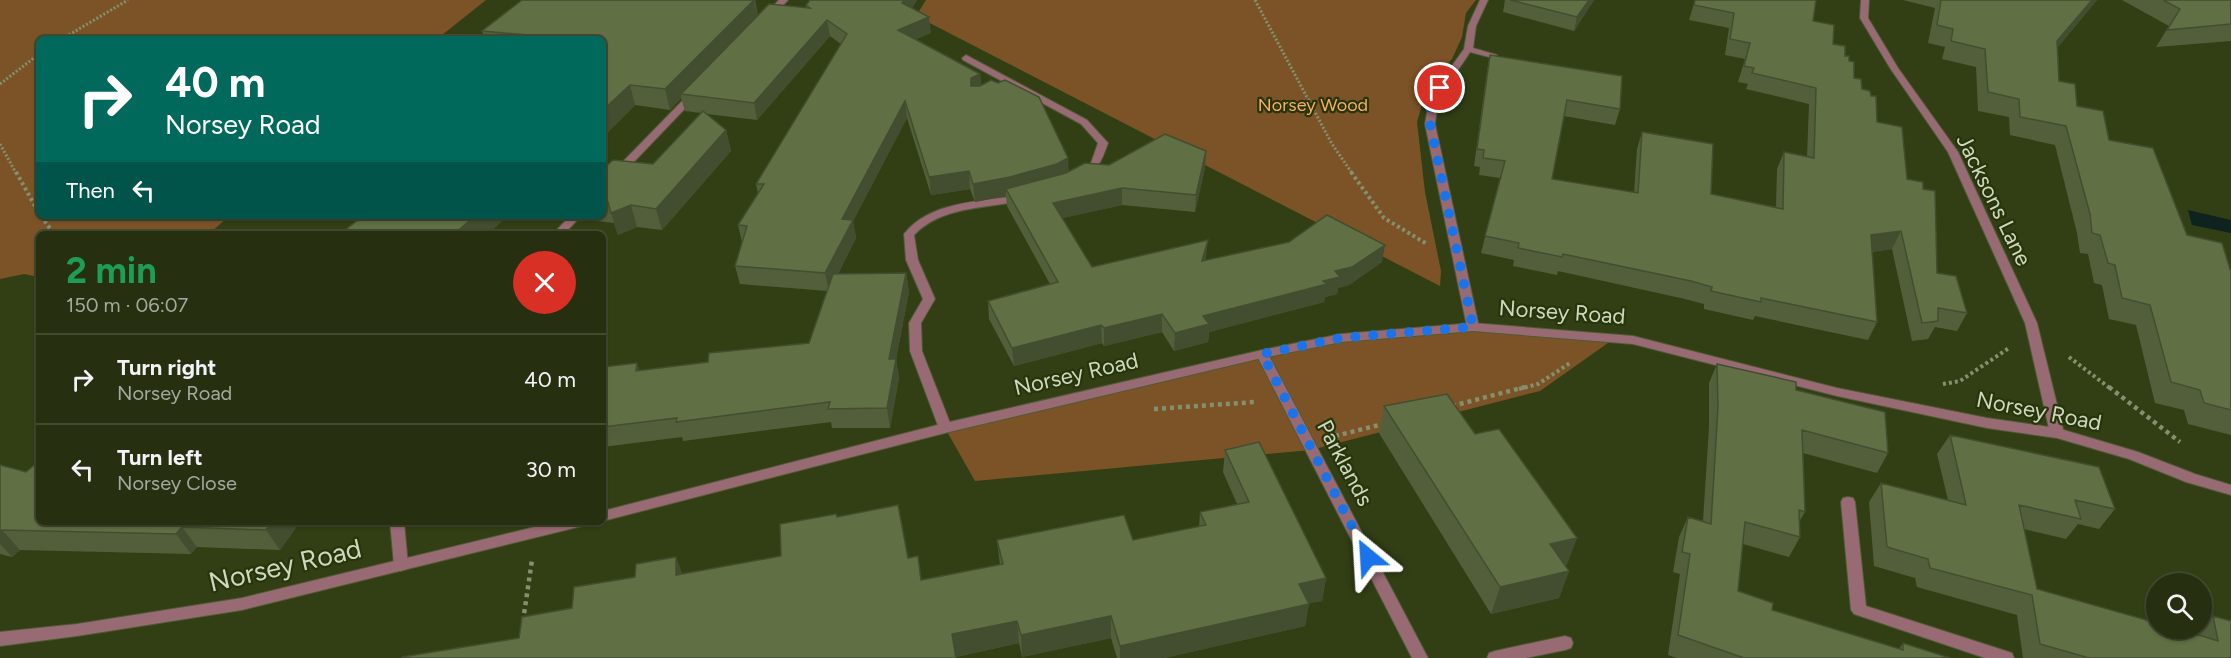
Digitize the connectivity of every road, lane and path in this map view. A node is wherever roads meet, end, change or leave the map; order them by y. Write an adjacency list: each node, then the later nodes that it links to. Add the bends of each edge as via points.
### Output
1 (128, 0): 7 (path)
2 (784, 0): 6 (street)
3 (1255, 0): 21 (path, via 1332,144 1384,218 1436,249)
4 (1484, 0): 8 (street, via 1471,29)
5 (1865, 0): 28 (street, Jacksons Lane, via 1864,18 1953,152 2031,322)
6 (758, 27)
7 (67, 36)
8 (1468, 49): 9 (street); 21 (street, via 1430,106 1430,124)
9 (1493, 55)
10 (36, 56): 12 (path)
11 (966, 58): 15 (street, via 1084,122 1103,143 1095,164)
12 (0, 84)
13 (701, 86): 16 (street)
14 (0, 144): 18 (path)
15 (1072, 181)
16 (606, 185)
17 (1032, 196): 27 (street, via 937,214 921,221 909,234 913,265 929,299 915,322 916,351)
18 (36, 207)
19 (573, 219): 20 (street)
20 (561, 231)
21 (1459, 256): 22 (street)
22 (1473, 327): 23 (street, Norsey Road); 24 (street, Norsey Road, via 1341,338)
23 (1608, 338): 25 (path, via 1538,384); 28 (street, Norsey Road, via 1633,340 1837,392)
24 (1262, 354): 27 (street, Norsey Road); 29 (street, Parklands)
25 (1446, 408)
26 (1389, 422): 29 (path)
27 (945, 428): 32 (street, Norsey Road)
28 (2057, 433): 30 (street, Norsey Road)
29 (1308, 443): 40 (street, Parklands)
30 (2231, 490)
31 (1848, 502): 42 (street, via 1859,610)
32 (606, 515)
33 (397, 525): 36 (street)
34 (567, 525): 35 (street, Norsey Road)
35 (536, 533): 36 (street, Norsey Road); 37 (path)
36 (401, 565): 38 (street, Norsey Road, via 242,604)
37 (523, 624)
38 (0, 639)
39 (1564, 643): 41 (street)
40 (1420, 658)
41 (1495, 658)
42 (2006, 658)

